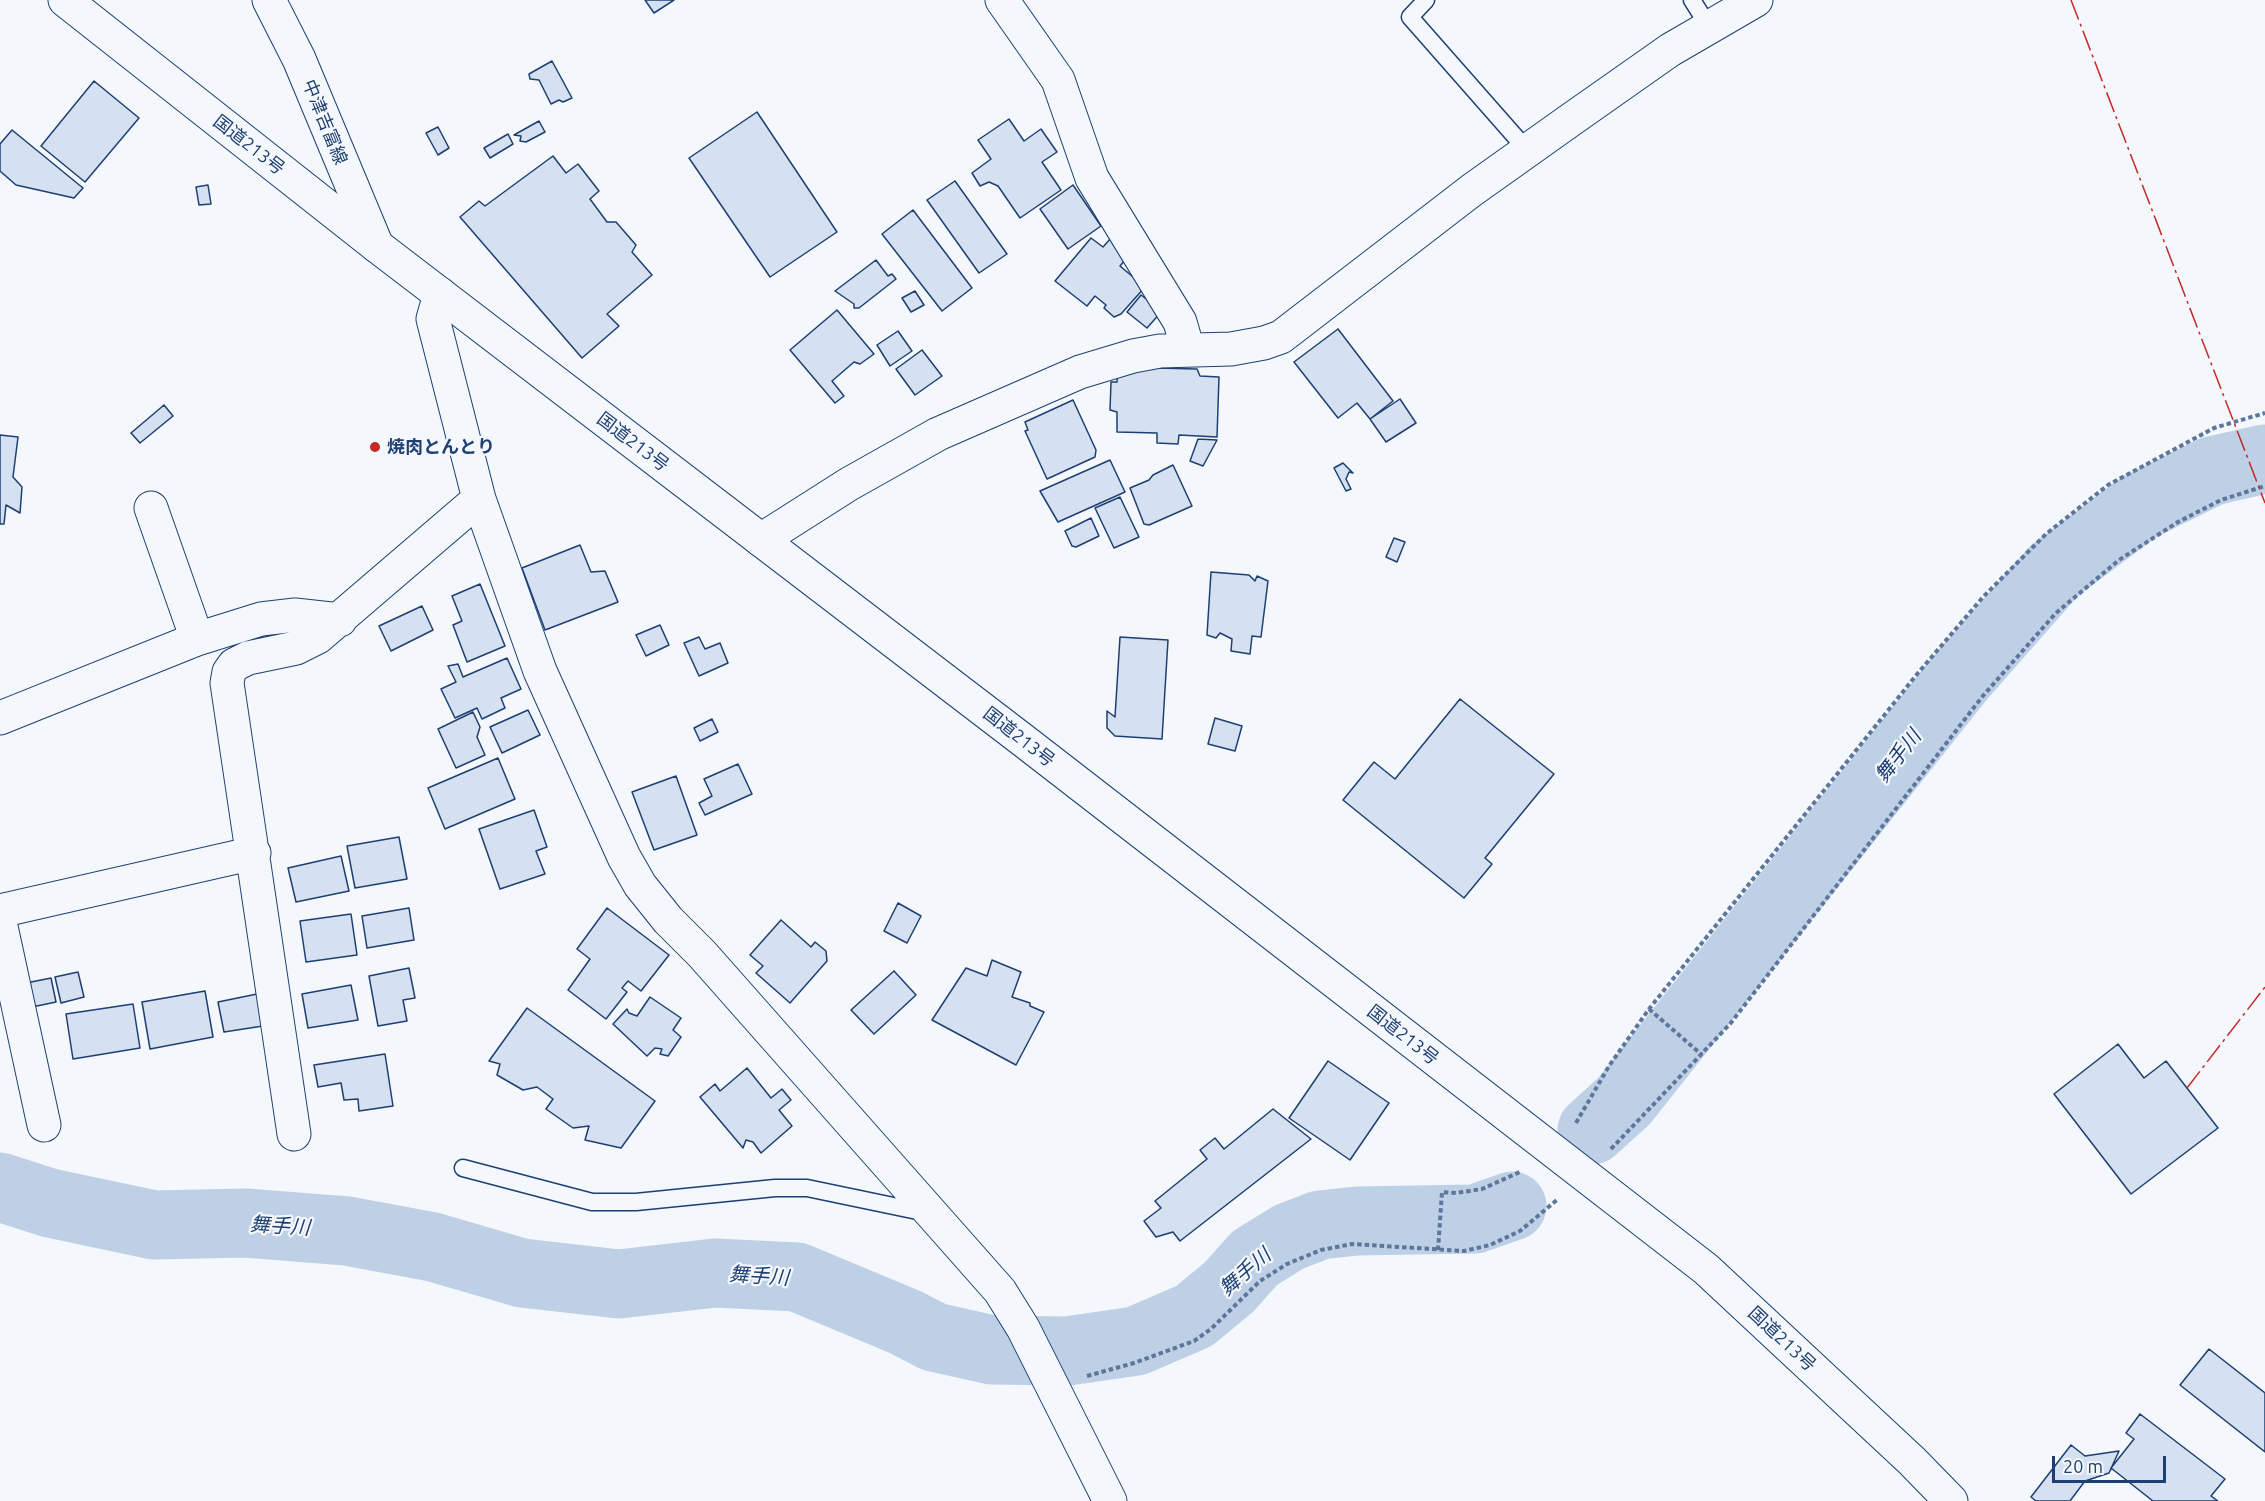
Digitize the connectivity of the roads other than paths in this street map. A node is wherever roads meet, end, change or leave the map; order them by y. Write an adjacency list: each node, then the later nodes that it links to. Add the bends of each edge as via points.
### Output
1 (65, 0): 9 (main road, 国道213号)
2 (269, 0): 9 (main road, 中津吉富線, via 299,59)
3 (1002, 0): 11 (main road, via 1058,80 1092,178 1180,322)
4 (1426, 0): 8 (lane, via 1410,17)
5 (1692, 0): 7 (lane)
6 (1756, 0): 7 (main road)
7 (1709, 27): 8 (main road)
8 (1527, 150): 11 (main road, via 1281,337 1231,349)
9 (377, 246): 10 (main road, 国道213号)
10 (440, 294): 12 (main road, via 433,319); 14 (main road, 国道213号)
11 (1188, 350): 14 (main road, via 1125,358 1080,372 938,434)
12 (479, 499): 15 (main road); 24 (main road, via 540,671 640,885)
13 (151, 508): 16 (main road)
14 (761, 540): 26 (main road, 国道213号, via 1706,1269)
15 (340, 620): 16 (main road, via 295,615 261,619); 18 (main road, via 318,638 296,648 248,658 229,672 227,683)
16 (197, 639): 17 (main road)
17 (0, 718)
18 (254, 853): 19 (main road); 22 (main road)
19 (0, 911)
20 (0, 922): 21 (main road)
21 (44, 1125)
22 (294, 1134)
23 (463, 1168): 24 (lane, via 592,1202 636,1203 807,1188)
24 (931, 1213): 25 (main road, via 1000,1291 1023,1328)
25 (1110, 1501)
26 (1951, 1501)

